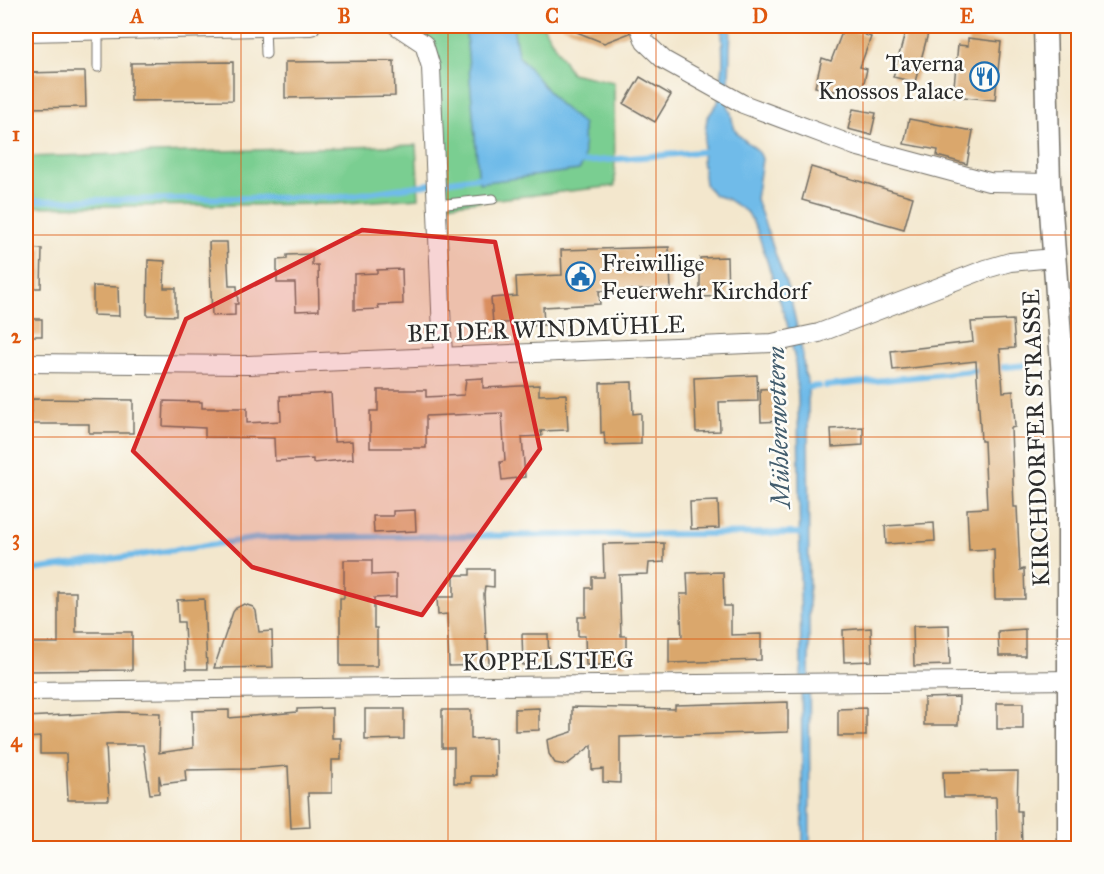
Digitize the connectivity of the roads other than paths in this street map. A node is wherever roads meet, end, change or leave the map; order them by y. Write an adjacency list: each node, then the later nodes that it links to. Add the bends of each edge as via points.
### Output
1 (265, 26): 2 (street); 6 (street); 9 (lane)
2 (311, 26)
3 (398, 26): 13 (street, via 424,45 431,67)
4 (639, 26): 11 (street, via 645,42 664,60 743,104 855,146 989,182)
5 (1045, 26): 11 (street, KIRCHDORFER STRASSE)
6 (197, 27): 7 (street)
7 (98, 30): 8 (street); 10 (lane)
8 (26, 32)
9 (266, 54)
10 (98, 67)
11 (1049, 183): 14 (street, KIRCHDORFER STRASSE)
12 (493, 199): 13 (lane)
13 (437, 205): 15 (street)
14 (1054, 258): 15 (street, BEI DER WINDMÜHLE, via 1010,262 986,269 786,341); 17 (street, KIRCHDORFER STRASSE)
15 (443, 357): 16 (street, BEI DER WINDMÜHLE, via 249,365)
16 (26, 363)
17 (1071, 376): 18 (street, KIRCHDORFER STRASSE)
18 (1073, 689): 19 (street, KOPPELSTIEG, via 794,683); 20 (street, KIRCHDORFER STRASSE)
19 (26, 691)
20 (1070, 849)

